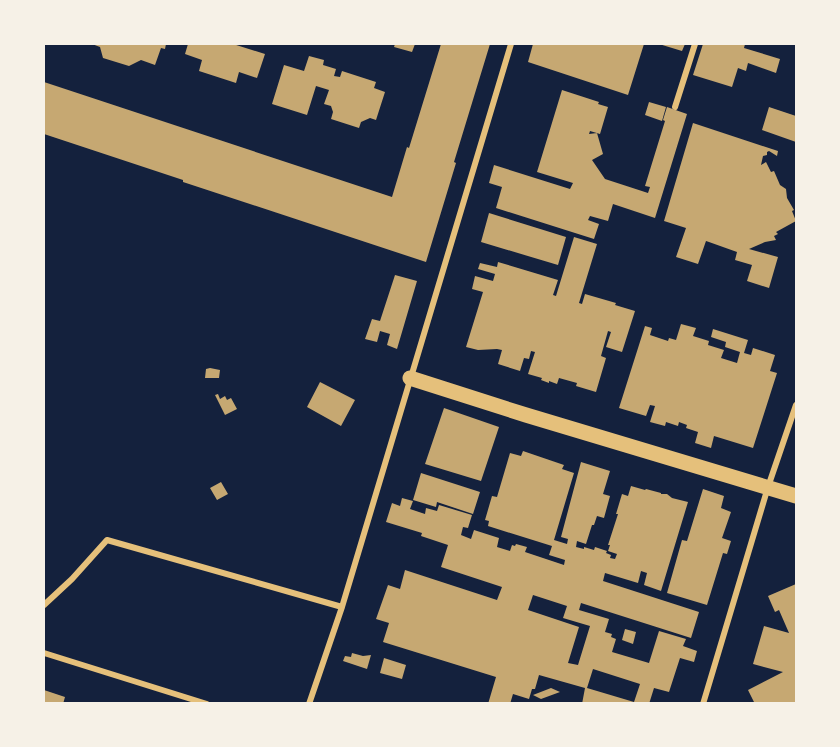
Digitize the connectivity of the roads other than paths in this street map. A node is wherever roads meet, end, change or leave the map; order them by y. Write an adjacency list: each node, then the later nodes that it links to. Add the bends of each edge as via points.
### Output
1 (511, 44): 4 (street)
2 (695, 44): 3 (street)
3 (675, 107)
4 (411, 378): 6 (main road); 9 (street)
5 (796, 405): 6 (street)
6 (768, 487): 7 (main road); 13 (street)
7 (796, 496)
8 (44, 605): 9 (street, via 107,540)
9 (342, 607): 12 (street)
10 (44, 653): 11 (street)
11 (207, 704)
12 (309, 704)
13 (703, 704)

